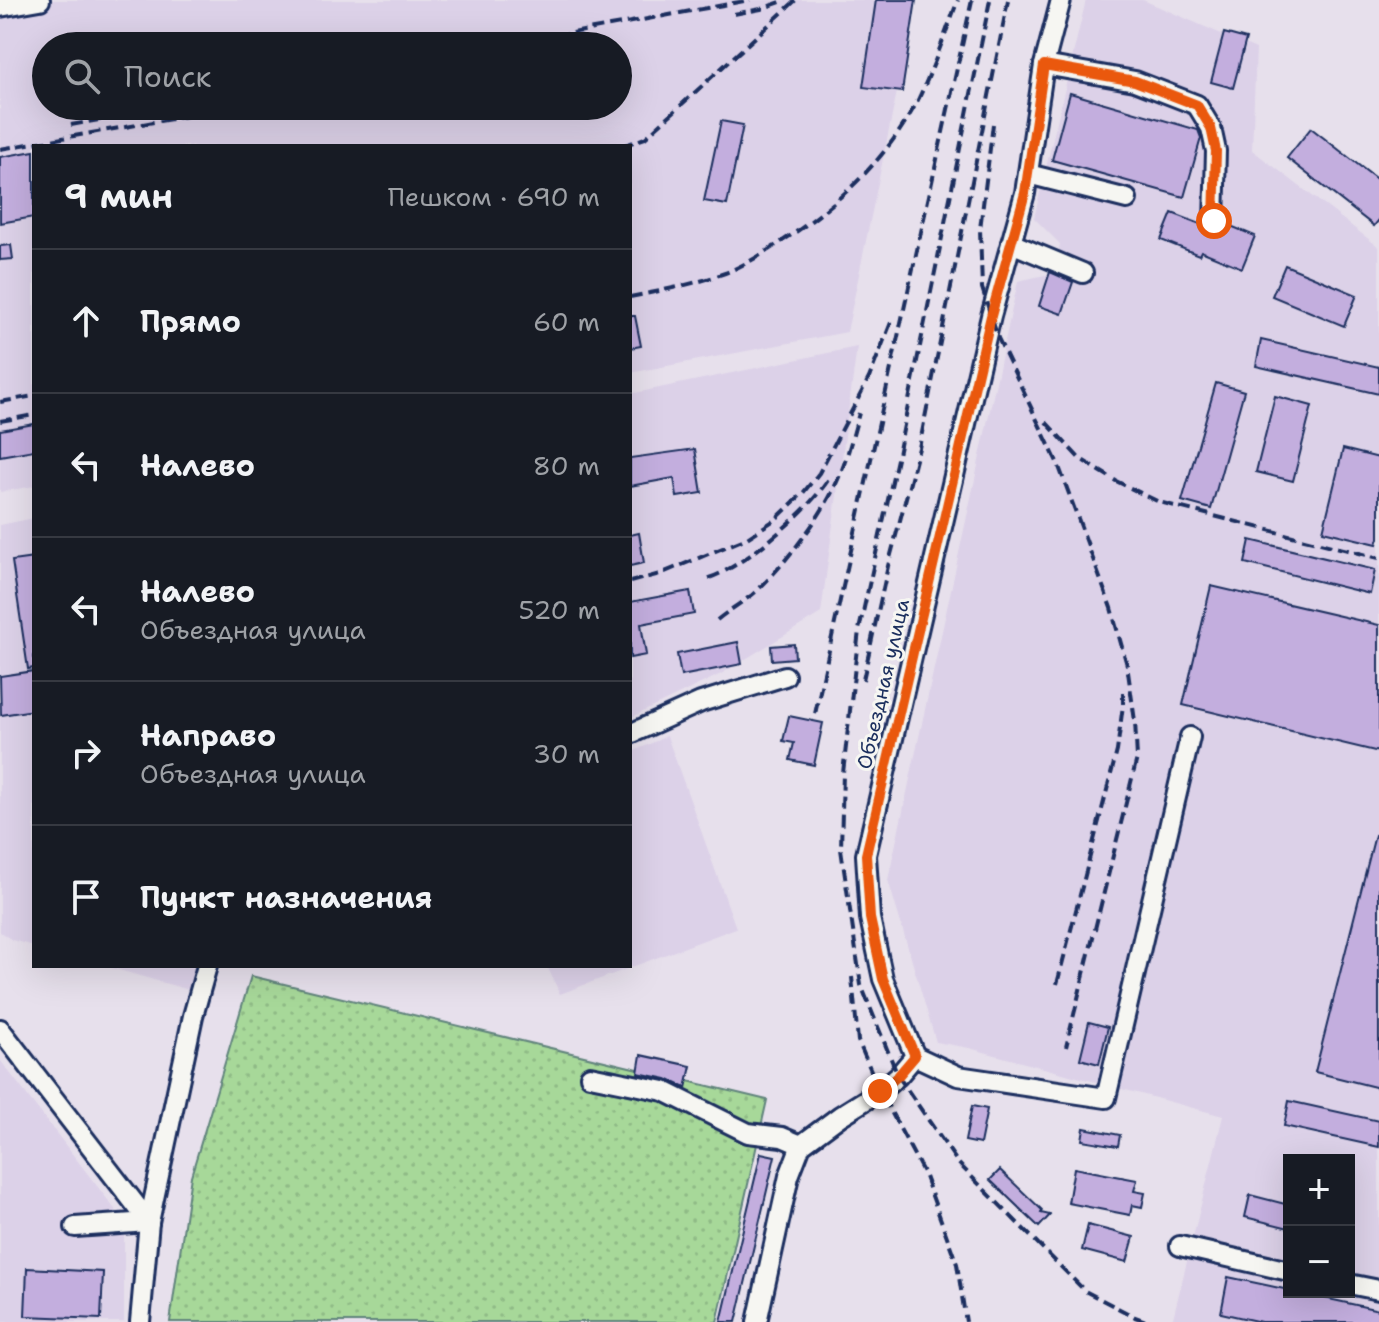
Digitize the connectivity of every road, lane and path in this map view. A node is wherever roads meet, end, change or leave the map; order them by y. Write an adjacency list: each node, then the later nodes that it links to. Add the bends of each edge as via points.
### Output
1 (40, 0): 3 (street)
2 (1061, 0): 4 (street, Объездная улица)
3 (0, 7)
4 (1044, 65): 5 (street, Объездная улица); 7 (street, via 1135,81 1197,105 1211,128 1216,151)
5 (1028, 174): 6 (street); 8 (street, Объездная улица)
6 (1127, 199)
7 (1214, 221)
8 (1011, 243): 9 (street); 15 (street, Объездная улица, via 866,855 870,918 883,979)
9 (1083, 273)
10 (785, 676): 11 (street, via 701,702)
11 (632, 733)
12 (1190, 737): 15 (street, via 1106,1098 958,1076)
13 (206, 968): 18 (street)
14 (0, 1029): 18 (street)
15 (915, 1056): 17 (street, via 880,1091)
16 (590, 1076): 17 (street, via 664,1091 748,1133)
17 (801, 1145): 25 (street, via 789,1176)
18 (149, 1222): 19 (street); 24 (street)
19 (75, 1227)
20 (1180, 1246): 21 (street)
21 (1283, 1270)
22 (1355, 1285): 23 (street)
23 (1379, 1290)
24 (140, 1322)
25 (757, 1322)

